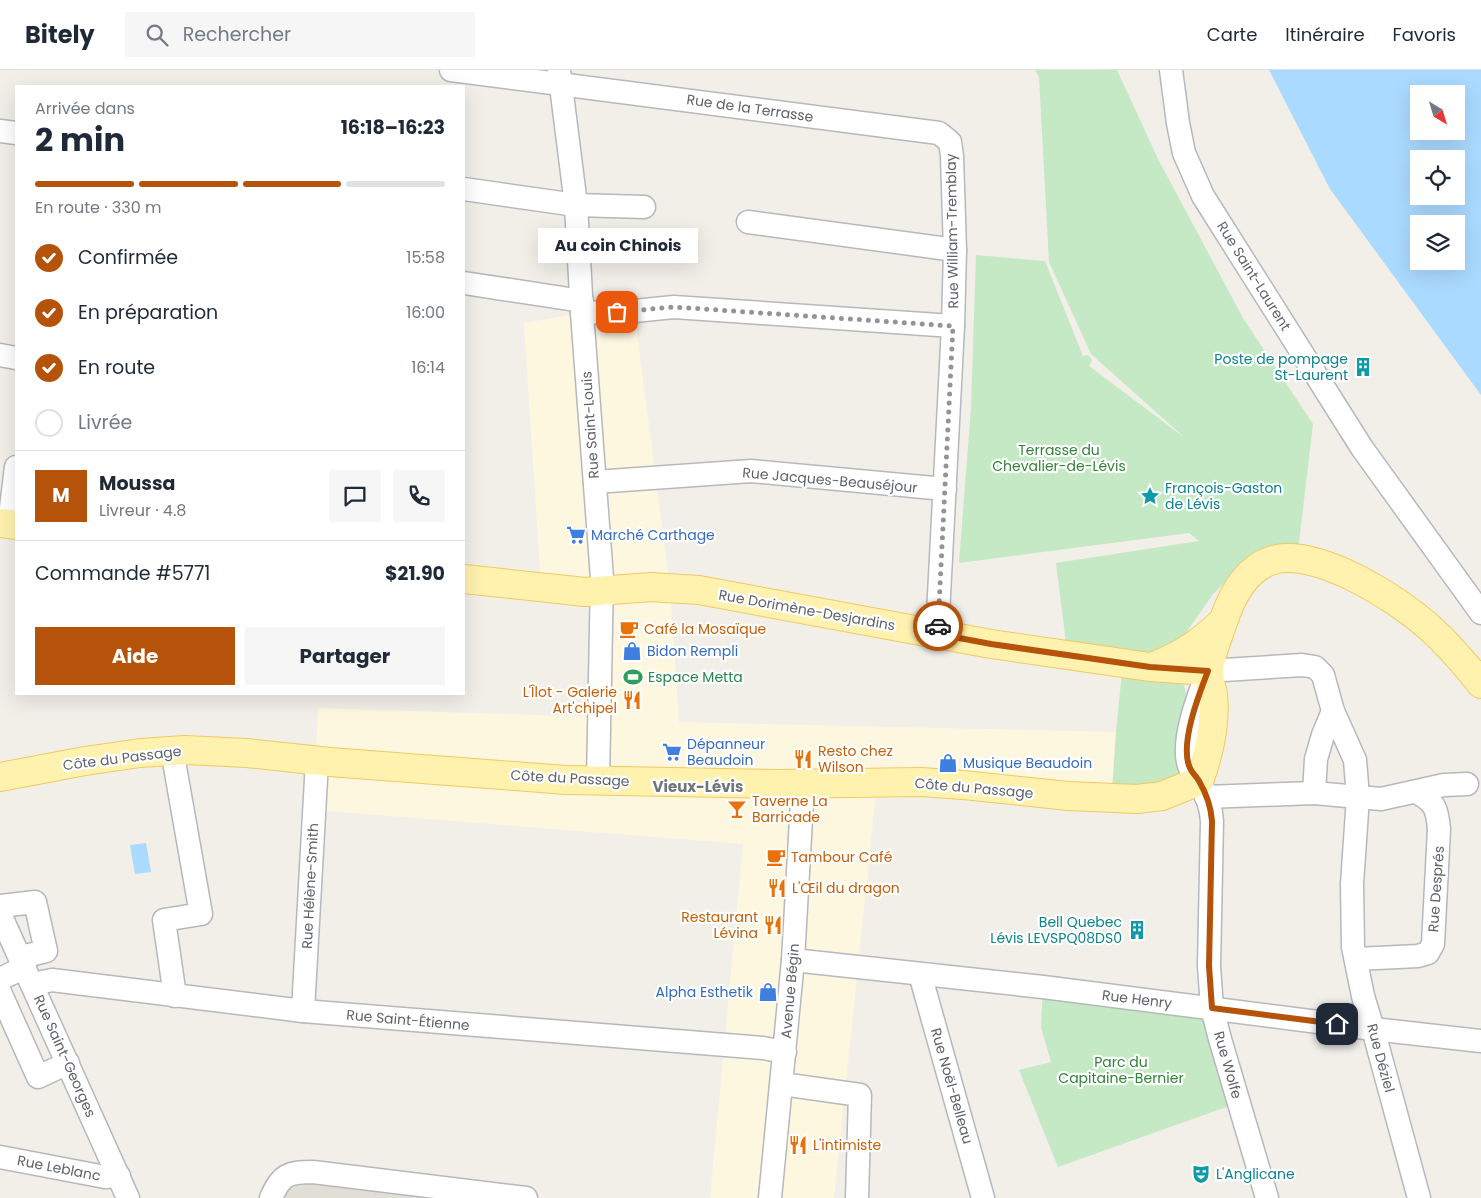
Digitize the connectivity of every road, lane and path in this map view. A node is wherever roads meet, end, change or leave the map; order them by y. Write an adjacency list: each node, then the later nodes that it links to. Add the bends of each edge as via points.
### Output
1 (451, 70): 3 (street, Rue de la Terrasse)
2 (1171, 70): 23 (street, Rue Saint-Laurent, via 1184,153 1203,196 1362,448)
3 (560, 76): 6 (street, Rue de la Terrasse); 8 (street, Rue Saint-Louis)
4 (0, 131): 5 (street)
5 (15, 133)
6 (939, 133): 11 (street, Rue William-Tremblay, via 950,142)
7 (465, 189): 8 (street)
8 (576, 205): 9 (street); 13 (street, Rue Saint-Louis)
9 (644, 207)
10 (748, 222): 11 (street)
11 (956, 250): 14 (street, Rue William-Tremblay)
12 (465, 283): 13 (street)
13 (582, 307): 14 (street, via 634,311 674,307); 18 (street, Rue Saint-Louis)
14 (953, 326): 19 (street, Rue William-Tremblay)
15 (0, 355): 16 (street)
16 (15, 358)
17 (15, 474): 20 (street)
18 (595, 482): 19 (street, Rue Jacques-Beauséjour, via 751,471); 22 (street, Rue Saint-Louis)
19 (945, 490): 25 (street, Rue William-Tremblay)
20 (8, 524)
21 (465, 579): 22 (main road, Rue Dorimène-Desjardins)
22 (601, 591): 25 (main road, Rue Dorimène-Desjardins, via 651,587 699,590); 33 (street, Rue Saint-Louis)
23 (1481, 613)
24 (1223, 621): 26 (main road, via 1192,648); 27 (main road); 28 (main road, via 1244,580 1255,570 1271,561 1301,558 1348,575 1407,609 1449,646)
25 (938, 634): 26 (main road, Rue Dorimène-Desjardins)
26 (1150, 667): 27 (main road, Rue Dorimène-Desjardins)
27 (1208, 671): 29 (street, Rue Déziel, via 1315,667 1322,675); 36 (main road, via 1213,696 1211,740)
28 (1481, 684)
29 (1333, 711): 38 (street, via 1316,759); 39 (street, Rue Déziel, via 1355,760)
30 (172, 750): 31 (main road, Côte du Passage, via 247,753); 32 (main road, Côte du Passage, via 85,761); 48 (street, via 201,914 164,920)
31 (317, 761): 33 (main road, Côte du Passage); 50 (street, Rue Hélène-Smith)
32 (0, 777)
33 (598, 780): 34 (main road, Côte du Passage)
34 (803, 784): 36 (main road, Côte du Passage, via 921,782 1137,799); 43 (street, Avenue Bégin)
35 (1467, 784): 37 (street, Côte du Passage, via 1444,785)
36 (1203, 789): 38 (street, Côte du Passage); 49 (street, Rue Wolfe, via 1211,807 1212,821 1209,966)
37 (1416, 792): 39 (street, Côte du Passage, via 1381,799); 42 (street, Rue Després, via 1430,799 1440,829 1433,944 1428,953 1418,956)
38 (1314, 793): 39 (street, Côte du Passage)
39 (1358, 797): 42 (street, Rue Déziel, via 1352,884)
40 (0, 906): 44 (street, via 35,902 46,951)
41 (0, 914): 44 (street, Rue Saint-Georges)
42 (1356, 959): 51 (street, Rue Déziel)
43 (793, 960): 45 (street, Rue Henry); 53 (street, Avenue Bégin)
44 (26, 970): 46 (street); 48 (street, Rue Saint-Étienne, via 52,980); 54 (street, Rue Saint-Georges)
45 (920, 974): 49 (street, Rue Henry); 63 (street, Rue Noël-Belleau)
46 (0, 979)
47 (0, 992): 54 (street, via 38,1077)
48 (175, 996): 50 (street, Rue Saint-Étienne)
49 (1212, 1008): 51 (street, Rue Henry); 64 (street, Rue Wolfe)
50 (303, 1011): 53 (street, Rue Saint-Étienne)
51 (1374, 1029): 52 (street, Rue Henry); 65 (street, Rue Déziel)
52 (1481, 1041)
53 (785, 1052): 55 (street, Avenue Bégin)
54 (68, 1063): 57 (street, Rue Saint-Georges)
55 (782, 1084): 61 (street, Avenue Bégin); 62 (street, via 860,1095)
56 (0, 1157): 57 (street, Rue Leblanc, via 105,1177)
57 (119, 1176): 58 (street, Rue Saint-Georges)
58 (128, 1198)
59 (271, 1198): 60 (street, via 283,1177 294,1172)
60 (526, 1198)
61 (770, 1198)
62 (857, 1198)
63 (983, 1198)
64 (1268, 1198)
65 (1419, 1198)

